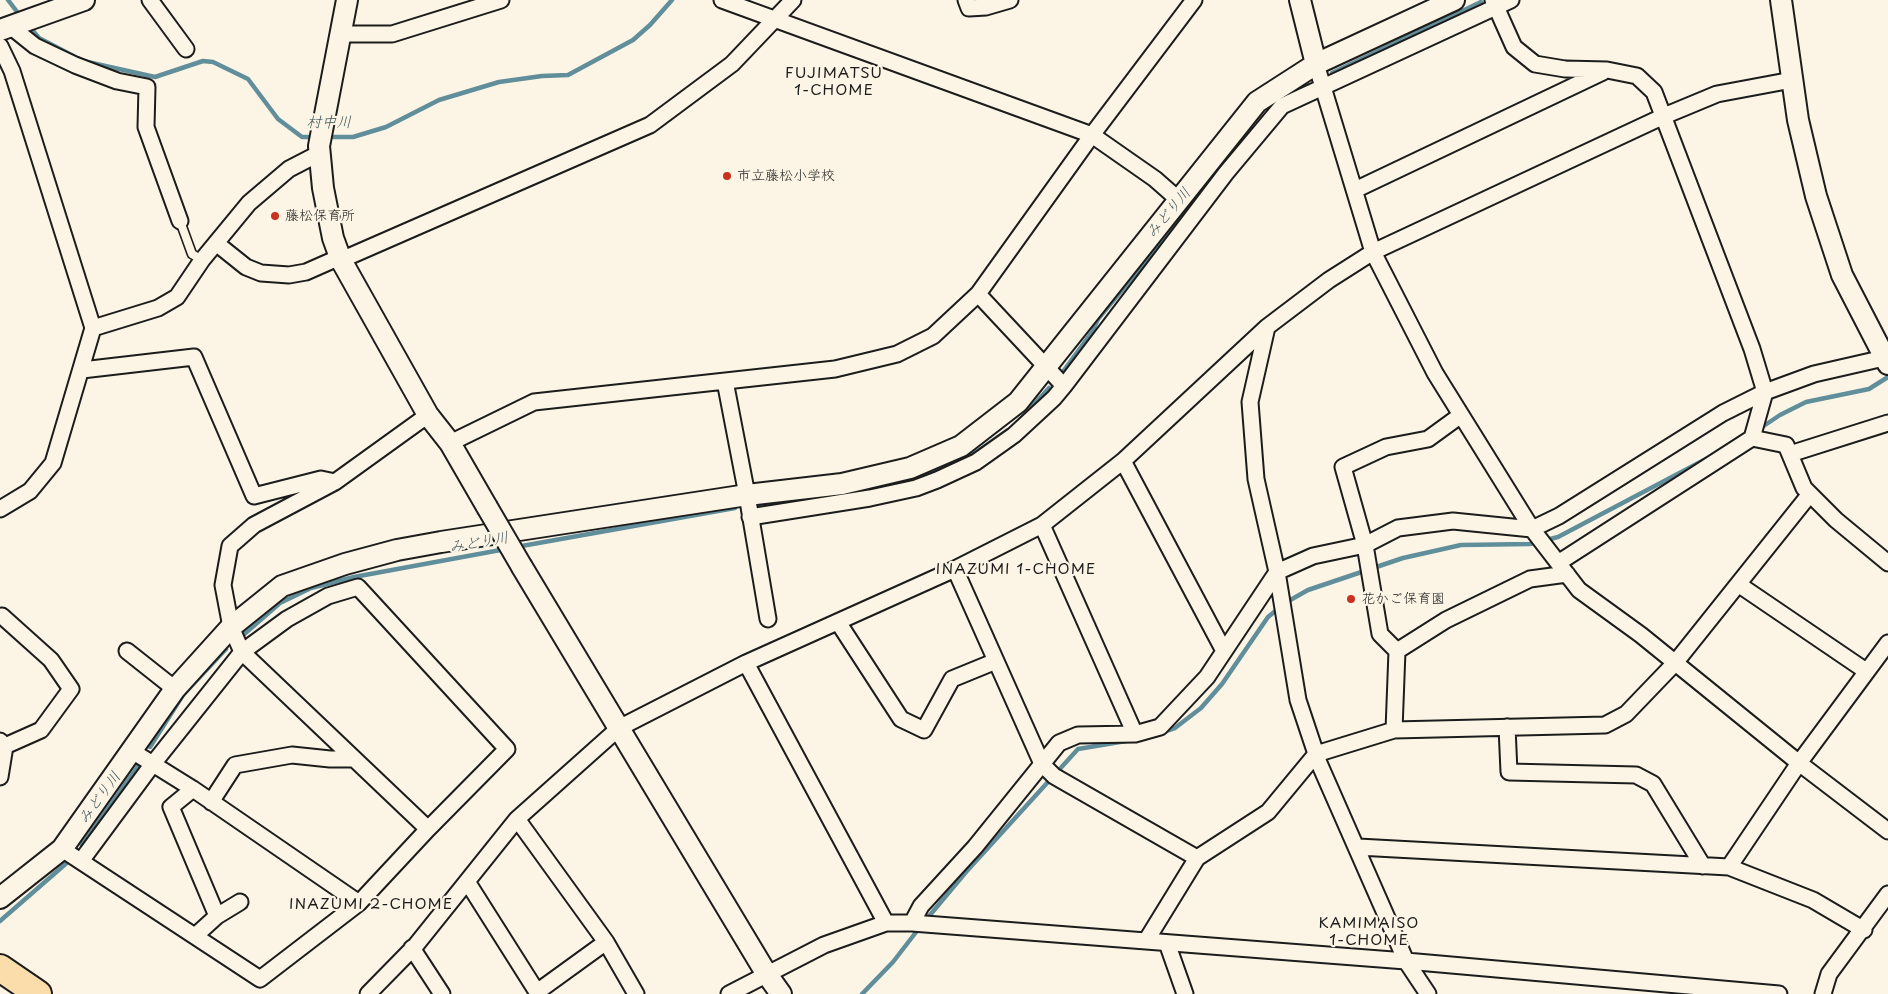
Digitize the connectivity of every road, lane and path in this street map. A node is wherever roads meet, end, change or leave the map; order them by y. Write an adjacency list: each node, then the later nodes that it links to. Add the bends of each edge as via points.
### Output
1 (84, 0): 16 (street)
2 (150, 0): 19 (street)
3 (347, 0): 17 (street)
4 (501, 0): 17 (street, via 392,34)
5 (722, 0): 15 (street)
6 (792, 0): 15 (street)
7 (966, 0): 8 (street, via 969,8)
8 (1010, 0)
9 (1194, 0): 25 (street)
10 (1300, 0): 20 (street)
11 (1454, 0): 20 (street)
12 (1511, 0): 14 (street)
13 (1781, 0): 22 (street)
14 (1494, 4): 21 (street, via 1514,47 1535,64); 23 (street)
15 (774, 18): 25 (street); 32 (street, via 732,64 650,125)
16 (8, 27): 29 (street, via 35,46 75,66 117,81 148,87 146,127)
17 (340, 34): 26 (street)
18 (0, 46): 36 (street, via 12,71)
19 (186, 49)
20 (1316, 64): 23 (street); 28 (street, via 1257,102)
21 (1607, 70): 24 (street, via 1637,76 1654,92); 27 (street)
22 (1792, 80): 24 (street, via 1717,94); 37 (street, via 1816,196 1842,276)
23 (1323, 86): 27 (street); 41 (street, via 1282,106 1226,173)
24 (1664, 116): 31 (street); 42 (street, via 1752,349)
25 (1092, 135): 28 (street); 34 (street)
26 (319, 150): 30 (street, via 289,169 256,197); 32 (street, via 333,238)
27 (1355, 190): 31 (street)
28 (1180, 200): 38 (street)
29 (180, 221): 33 (lane, via 192,254)
30 (216, 244): 32 (street, via 246,267 261,273 289,275); 33 (street)
31 (1373, 252): 35 (street, via 1329,280); 43 (street, via 1435,373)
32 (341, 259): 44 (street)
33 (202, 260): 36 (street, via 177,296 158,308)
34 (978, 294): 38 (street); 40 (street, via 933,336 897,354 835,369)
35 (1267, 327): 49 (street); 61 (street, via 1250,402 1256,479)
36 (93, 328): 39 (street)
37 (1886, 361): 42 (street, via 1814,374)
38 (1047, 369): 41 (street); 52 (street, via 1018,402 961,446 910,468 842,484)
39 (82, 370): 50 (street, via 194,357 254,496 320,479); 53 (street, via 53,463 30,491)
40 (725, 381): 47 (street, via 534,402); 52 (street)
41 (1064, 386): 54 (street, via 1014,435 976,462 937,480 870,498)
42 (1765, 392): 46 (street); 56 (street, via 1723,413 1559,516)
43 (1461, 414): 56 (street); 57 (street, via 1428,439 1386,447 1343,467)
44 (428, 415): 47 (street); 50 (street)
45 (1888, 423): 48 (street)
46 (1752, 438): 48 (street, via 1786,445); 60 (street)
47 (450, 443): 78 (street, bridge)
48 (1790, 454): 51 (street, via 1804,488)
49 (1123, 461): 55 (street); 69 (street)
50 (335, 482): 66 (street, via 254,525 230,546 223,585)
51 (1810, 494): 58 (street); 62 (street)
52 (747, 495): 54 (street); 66 (street, via 397,550 282,586)
53 (0, 509)
54 (750, 517): 64 (street)
55 (1042, 524): 59 (street); 80 (street)
56 (1532, 529): 57 (street, via 1453,521 1398,528); 60 (street)
57 (1365, 545): 61 (street, via 1313,556); 71 (street, via 1380,634)
58 (1888, 563)
59 (956, 569): 65 (street); 72 (street)
60 (1563, 569): 71 (street, via 1530,580 1446,620); 74 (street, via 1579,590)
61 (1277, 572): 69 (street); 83 (street, via 1298,700)
62 (1738, 584): 74 (street); 75 (street)
63 (2, 616): 81 (street, via 50,660 71,689 41,730)
64 (768, 619)
65 (838, 622): 72 (street, via 900,719 924,730 952,679); 73 (street)
66 (231, 627): 70 (street); 76 (street)
67 (1888, 644): 75 (street)
68 (128, 651): 76 (street)
69 (1224, 651): 80 (street, via 1207,677 1160,727)
70 (242, 652): 84 (street); 87 (street); 92 (street, via 287,619 328,596 358,587 507,749)
71 (1397, 652): 79 (street)
72 (996, 661): 86 (street)
73 (746, 663): 78 (street); 106 (street)
74 (1675, 663): 77 (street, via 1626,714 1605,724); 85 (street)
75 (1866, 671): 85 (street)
76 (175, 689): 82 (street)
77 (1507, 727): 79 (street); 98 (street, via 1509,772 1636,775 1653,784)
78 (619, 728): 91 (street); 116 (street)
79 (1394, 730): 83 (street)
80 (1135, 734): 86 (street, via 1078,735 1059,743)
81 (2, 744): 88 (street)
82 (132, 751): 87 (street); 95 (street)
83 (1316, 754): 94 (street); 96 (street, via 1268,812)
84 (353, 758): 90 (street, via 292,755 235,765); 92 (street)
85 (1799, 763): 93 (street); 99 (street)
86 (1042, 764): 96 (street, via 1054,776); 107 (street, via 975,846 920,906)
87 (152, 765): 89 (street); 97 (street)
88 (0, 777)
89 (192, 789): 90 (street); 105 (street, via 171,807)
90 (211, 802): 104 (street)
91 (517, 819): 100 (street); 111 (street)
92 (428, 829): 104 (street)
93 (1888, 831)
94 (1358, 847): 98 (street); 114 (street)
95 (62, 849): 97 (street); 102 (street)
96 (1198, 858): 110 (street)
97 (81, 861): 109 (street)
98 (1703, 866): 99 (street)
99 (1729, 867): 108 (street, via 1813,900)
100 (468, 883): 113 (street); 119 (street)
101 (1888, 894): 108 (street)
102 (0, 898)
103 (240, 902): 105 (street)
104 (359, 903): 109 (street, via 260,979)
105 (217, 916): 109 (street)
106 (886, 923): 107 (street); 116 (street, via 824,945)
107 (912, 923): 110 (street)
108 (1864, 930): 130 (street, via 1829,974)
109 (196, 936)
110 (1146, 941): 112 (street)
111 (606, 942): 119 (street); 124 (street)
112 (1167, 942): 114 (street); 127 (street)
113 (412, 948): 122 (street); 123 (street)
114 (1406, 961): 118 (street); 128 (street)
115 (0, 968): 121 (highway)
116 (766, 973): 125 (street); 126 (street)
117 (0, 989): 120 (highway)
118 (1703, 991): 129 (street)
119 (535, 993)
120 (7, 994)
121 (38, 994)
122 (368, 994)
123 (442, 994)
124 (636, 994)
125 (729, 994)
126 (781, 994)
127 (1185, 994)
128 (1428, 994)
129 (1779, 994)
130 (1823, 994)

